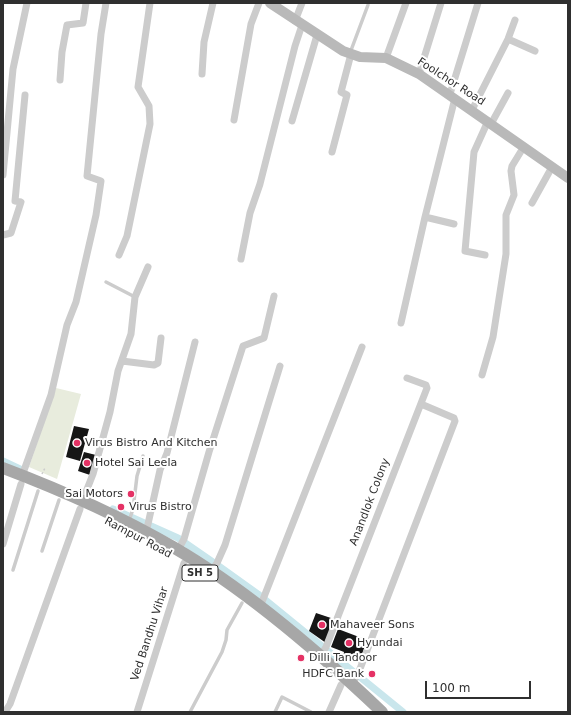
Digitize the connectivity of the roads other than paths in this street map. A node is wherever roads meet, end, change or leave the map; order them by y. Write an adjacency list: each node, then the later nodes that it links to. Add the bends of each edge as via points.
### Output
1 (27, 3): 33 (street, via 13,69)
2 (86, 3): 22 (street, via 83,23 68,25 62,52)
3 (106, 3): 58 (street, via 87,176 101,181 96,215 81,284 67,325 51,395)
4 (150, 3): 39 (street, via 138,87 149,106 150,124 127,236)
5 (213, 3): 20 (street, via 204,42)
6 (259, 3): 27 (street, via 251,24)
7 (270, 3): 14 (street, Foolchor Road)
8 (302, 3): 14 (street)
9 (406, 3): 19 (street)
10 (441, 3): 21 (street)
11 (478, 3): 25 (street)
12 (368, 5): 18 (lane)
13 (515, 20): 16 (street)
14 (298, 23): 15 (street, Foolchor Road); 41 (street, via 260,184 250,213)
15 (317, 35): 18 (street, Foolchor Road); 28 (street)
16 (508, 39): 17 (street); 26 (street)
17 (535, 51)
18 (351, 54): 19 (street, Foolchor Road); 31 (street, via 341,92 347,95)
19 (386, 58): 21 (street, Foolchor Road)
20 (202, 74)
21 (419, 74): 25 (street, Foolchor Road)
22 (60, 80)
23 (508, 93): 29 (street)
24 (25, 95): 38 (street, via 16,201 21,202 11,233)
25 (453, 96): 26 (street, Foolchor Road); 36 (street)
26 (472, 110): 29 (street, Foolchor Road)
27 (234, 120)
28 (292, 121)
29 (489, 122): 30 (street, Foolchor Road); 40 (street, via 474,152 465,251)
30 (523, 148): 32 (street, Foolchor Road); 52 (street, via 511,171 514,195 506,215 506,254 494,337)
31 (332, 152)
32 (552, 167): 34 (street, Foolchor Road); 35 (street)
33 (3, 175)
34 (568, 178)
35 (532, 203)
36 (425, 217): 37 (street); 46 (street)
37 (454, 224)
38 (3, 236)
39 (119, 255)
40 (485, 255)
41 (241, 259)
42 (148, 267): 45 (street)
43 (106, 282): 45 (lane)
44 (274, 296): 65 (street, via 264,338 243,346)
45 (135, 297): 50 (street, via 131,334)
46 (401, 323)
47 (161, 338): 50 (street, via 158,364)
48 (195, 342): 63 (street, via 167,453 160,470)
49 (362, 346): 70 (street)
50 (122, 361): 61 (street, via 110,412)
51 (280, 366): 68 (street, via 227,538)
52 (482, 375)
53 (407, 378): 54 (street, Anandlok Colony, via 427,386)
54 (421, 404): 72 (street, Anandlok Colony); 73 (street, via 454,418 455,421)
55 (143, 456): 62 (lane)
56 (3, 468): 58 (main road)
57 (3, 477): 58 (main road, Rampur Road / SH 5)
58 (21, 480): 59 (main road, Rampur Road / SH 5); 61 (main road); 64 (street)
59 (38, 491): 60 (main road, Rampur Road / SH 5); 69 (lane)
60 (59, 500): 61 (main road, Rampur Road / SH 5); 66 (lane)
61 (83, 501): 62 (main road); 67 (main road, Rampur Road / SH 5); 74 (street)
62 (130, 518): 63 (main road)
63 (148, 527): 65 (main road)
64 (3, 544)
65 (182, 544): 68 (main road)
66 (42, 551)
67 (184, 563): 71 (main road, Rampur Road / SH 5); 75 (street, Ved Bandhu Vihar)
68 (214, 567): 70 (main road)
69 (13, 570)
70 (262, 601): 72 (main road)
71 (242, 603): 73 (main road, Rampur Road / SH 5, via 280,633); 76 (lane, via 227,630 222,652)
72 (323, 651): 73 (main road)
73 (352, 680): 79 (street); 80 (main road, Rampur Road / SH 5); 81 (main road)
74 (6, 712)
75 (137, 712)
76 (190, 712)
77 (274, 712): 78 (lane, via 282,697)
78 (310, 712)
79 (329, 712)
80 (371, 712)
81 (382, 712)

